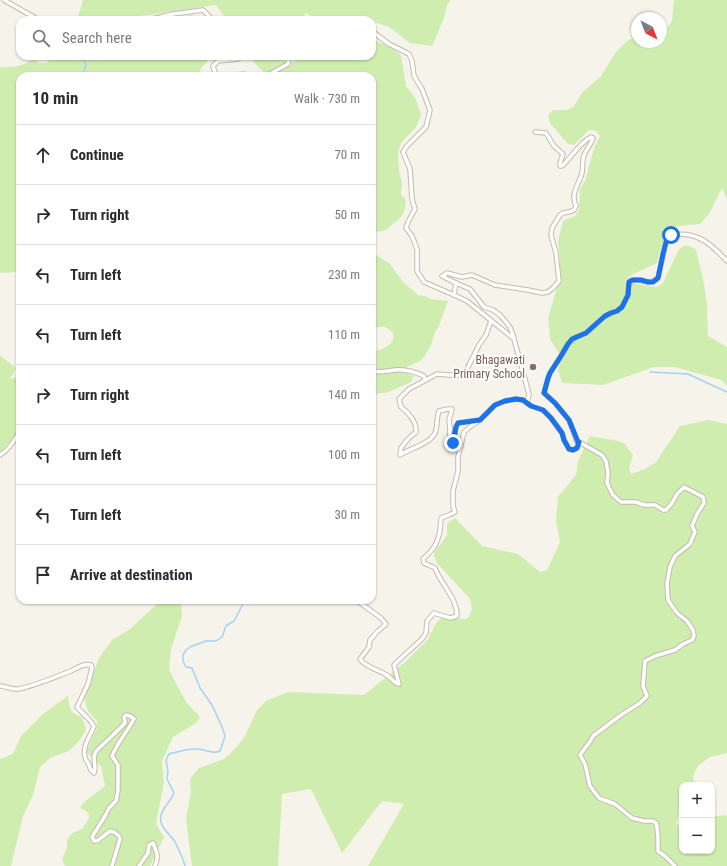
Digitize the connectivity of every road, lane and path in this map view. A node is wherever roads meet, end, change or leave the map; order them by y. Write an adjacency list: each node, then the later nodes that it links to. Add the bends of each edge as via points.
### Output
1 (4, 0): 2 (street)
2 (32, 16)
3 (165, 16): 4 (street, via 203,10)
4 (209, 16)
5 (376, 34): 13 (street, via 408,54 412,61 414,76 430,110 426,127 403,152 410,169 415,209 406,228 418,250 417,271 424,282)
6 (228, 60): 8 (street, via 218,61 213,66)
7 (288, 60): 9 (street, via 288,64)
8 (215, 72)
9 (273, 72)
10 (535, 132): 12 (street, via 546,133 563,154 560,166 589,138 593,138 582,162 582,172 573,201 576,206 574,210 560,215 552,228 559,281 548,292 542,293 495,285 472,275 462,277 447,273 442,276)
11 (727, 260): 21 (street, via 700,238 683,234 671,235 666,242 658,278 653,282 629,282 628,295 622,307 605,316 586,333 572,339 550,373 544,393 569,420)
12 (456, 284): 13 (street); 15 (street, via 470,289 484,307 500,315 510,327)
13 (454, 295): 14 (street, via 467,301)
14 (491, 321): 15 (street); 17 (street, via 467,369 459,375 437,374)
15 (514, 339): 18 (street, via 529,394)
16 (376, 371): 17 (street, via 414,372 424,376)
17 (425, 380): 19 (street, via 409,388 399,399 400,407 408,412 417,427 416,432 401,448 400,455 426,442 435,434 439,411 452,409 449,442 453,443 458,423)
18 (527, 403): 19 (street, via 516,399 505,401 495,405); 21 (street, via 543,410 551,418 569,449 577,448)
19 (480, 420): 23 (street, via 464,432 453,491 455,512 441,518 434,548 423,560 435,568 448,589 457,616 450,618 434,613 428,621 422,639 394,665 399,684 360,659 369,647 370,640 386,624)
20 (16, 437): 22 (street)
21 (579, 442): 28 (street, via 602,455 606,461 607,483 621,502 655,505 666,510 684,487 703,497 704,503 692,526 695,532 690,544 675,556 667,584 668,600 676,613 687,621 694,636 692,640 675,650 645,661 643,686 647,696 593,736 580,755 590,786 599,798 615,804 632,818 656,823 658,851)
22 (0, 455)
23 (362, 604)
24 (0, 686): 25 (street, via 16,689 30,686 87,664 91,665 88,684 78,707 94,726 84,749 91,772 94,773 96,751 125,722 126,715 134,720 116,745 112,756 118,765 116,801 92,837 97,841 110,831 119,836)
25 (112, 866)
26 (139, 866): 27 (street, via 148,853 149,845 153,843 157,852)
27 (155, 866)
28 (675, 866)

